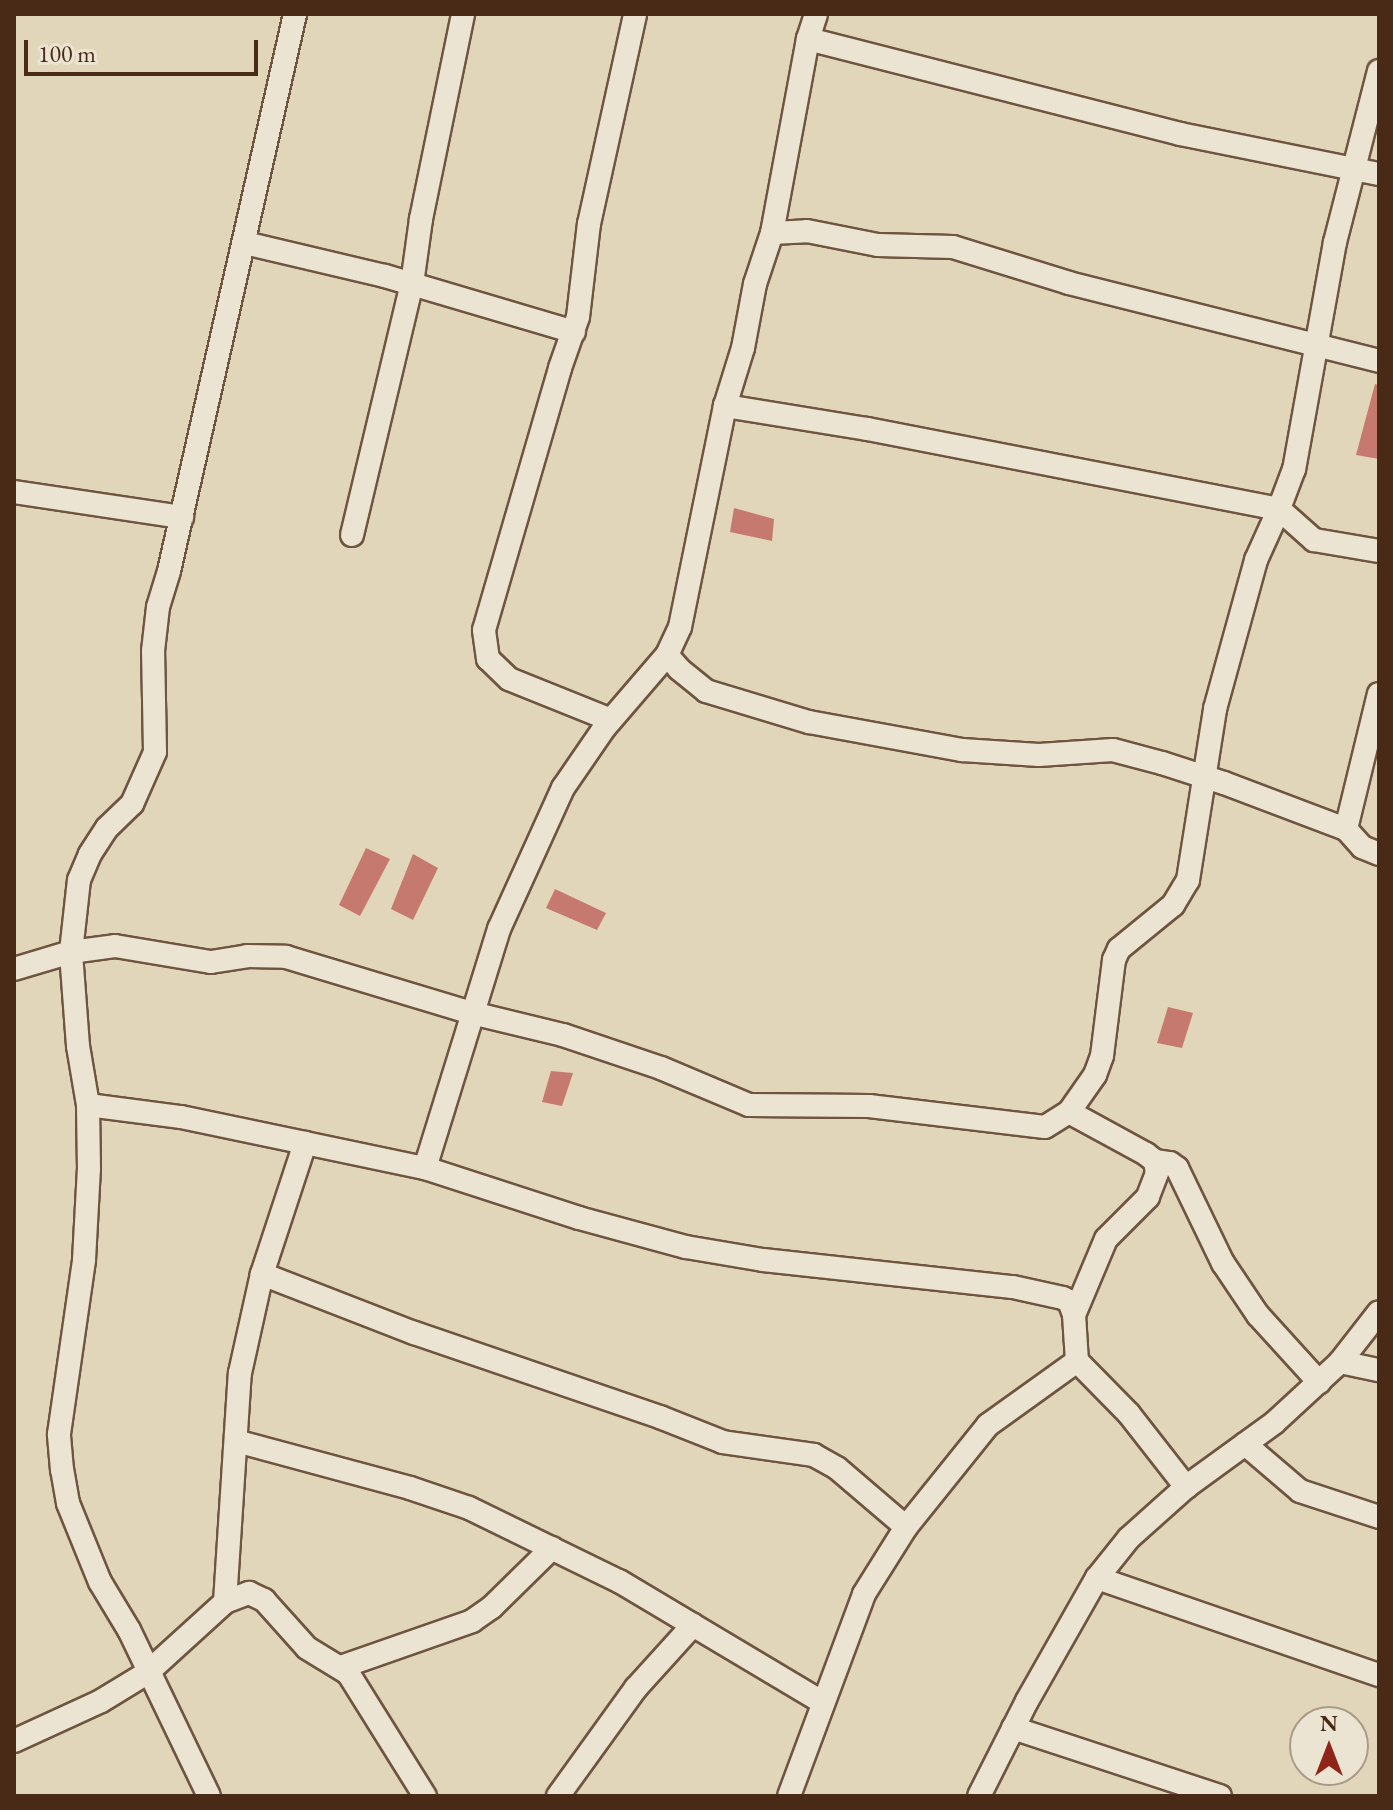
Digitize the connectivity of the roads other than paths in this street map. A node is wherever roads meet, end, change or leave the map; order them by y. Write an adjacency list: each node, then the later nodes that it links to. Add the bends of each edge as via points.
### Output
1 (295, 14): 10 (street)
2 (463, 14): 11 (street)
3 (635, 14): 12 (street, via 589,224)
4 (816, 14): 5 (street)
5 (808, 39): 7 (street, via 1180,134); 9 (street)
6 (1379, 71): 7 (street)
7 (1354, 166): 8 (street); 13 (street)
8 (1379, 174)
9 (772, 233): 13 (street, via 807,231 878,245 953,247 1069,283); 15 (street)
10 (245, 243): 11 (street); 18 (street)
11 (412, 284): 12 (street); 19 (street)
12 (574, 332): 23 (street, via 484,630 485,646 488,659 509,679)
13 (1316, 346): 14 (street); 17 (street, via 1294,469)
14 (1379, 361)
15 (725, 406): 17 (street); 21 (street, via 687,606)
16 (14, 492): 18 (street)
17 (1279, 509): 20 (street, via 1314,540); 24 (street, via 1256,560 1233,636)
18 (182, 517): 27 (street, via 158,607 153,651 155,752 132,804 107,828 79,880)
19 (352, 535)
20 (1379, 551)
21 (667, 655): 23 (street); 24 (street, via 706,691 809,722 1007,755 1113,750)
22 (1379, 694): 25 (street)
23 (611, 720): 29 (street, via 563,788 499,929)
24 (1204, 777): 25 (street); 31 (street, via 1186,887 1173,905 1119,949 1102,1056)
25 (1346, 829): 26 (street, via 1362,847)
26 (1379, 854)
27 (71, 952): 28 (street); 29 (street, via 115,946 211,962 286,957); 30 (street)
28 (14, 969)
29 (472, 1013): 31 (street, via 563,1035 749,1105 869,1106 1045,1127); 34 (street)
30 (88, 1105): 32 (street, via 181,1117); 52 (street, via 85,1248 60,1456 68,1503)
31 (1069, 1112): 33 (street)
32 (305, 1143): 34 (street); 35 (street)
33 (1155, 1161): 37 (street, via 1155,1184 1106,1239); 41 (street, via 1177,1168 1223,1263 1258,1315)
34 (425, 1168): 37 (street, via 686,1247 1013,1287 1066,1299)
35 (262, 1274): 42 (street, via 240,1373); 46 (street, via 723,1442 814,1455)
36 (1379, 1312): 39 (street)
37 (1074, 1315): 38 (street)
38 (1077, 1361): 44 (street, via 1129,1414); 46 (street, via 981,1432)
39 (1340, 1362): 40 (street); 41 (street)
40 (1379, 1370)
41 (1319, 1382): 43 (street)
42 (236, 1441): 47 (street, via 410,1488 469,1508); 49 (street)
43 (1245, 1444): 44 (street); 45 (street, via 1300,1491)
44 (1186, 1487): 48 (street, via 1129,1538)
45 (1379, 1517)
46 (906, 1527): 54 (street, via 864,1594)
47 (552, 1548): 50 (street); 51 (street, via 472,1621)
48 (1097, 1578): 53 (street); 55 (street)
49 (225, 1602): 51 (street, via 242,1593 257,1595 307,1648); 52 (street)
50 (693, 1625): 54 (street); 59 (street, via 627,1699)
51 (341, 1667): 58 (street)
52 (147, 1673): 56 (street); 57 (street)
53 (1379, 1675)
54 (822, 1702): 60 (street)
55 (1013, 1728): 61 (street); 62 (street)
56 (14, 1741)
57 (209, 1796)
58 (425, 1796)
59 (558, 1796)
60 (789, 1796)
61 (979, 1796)
62 (1220, 1796)

